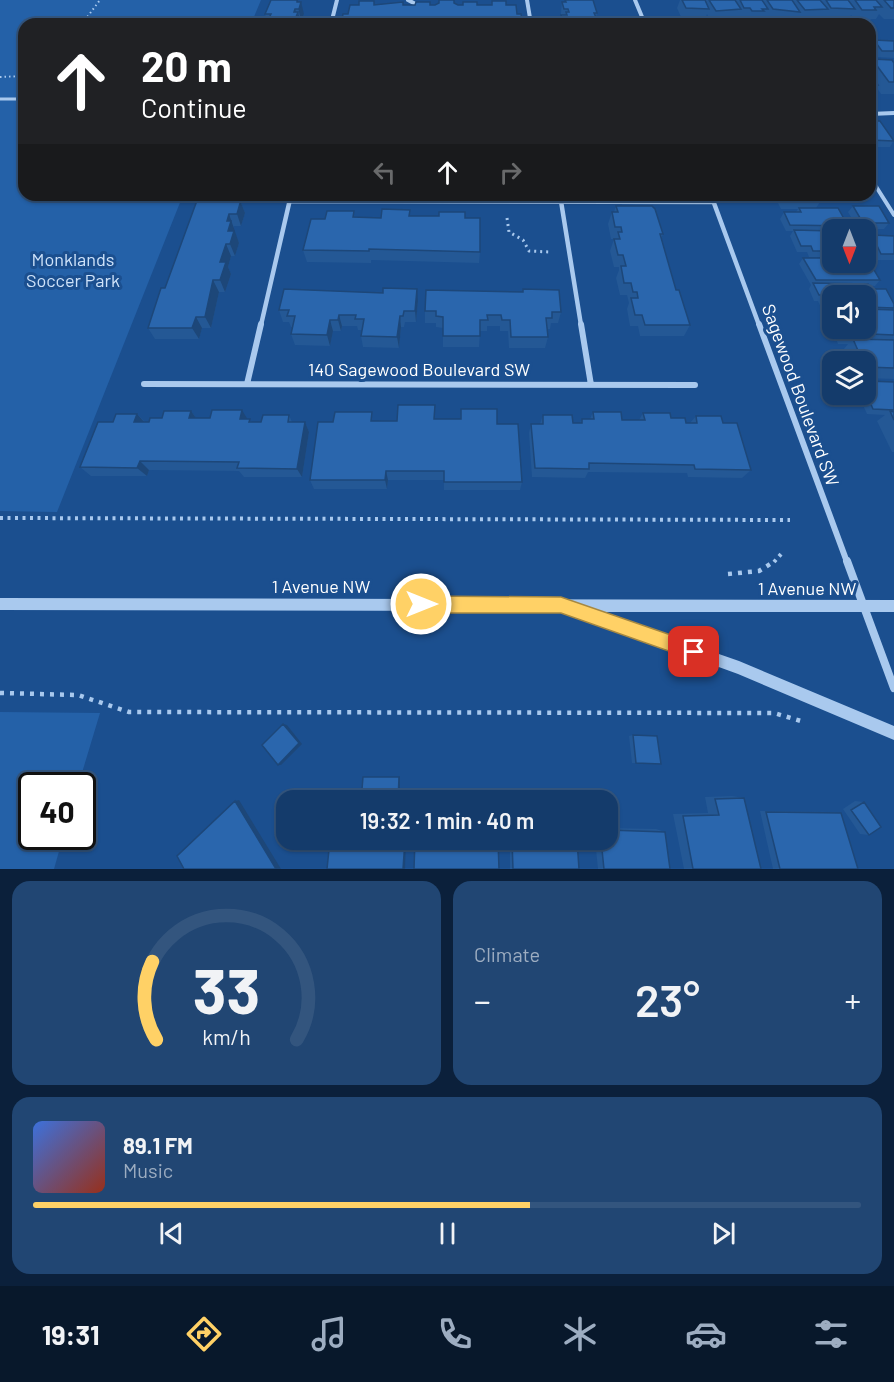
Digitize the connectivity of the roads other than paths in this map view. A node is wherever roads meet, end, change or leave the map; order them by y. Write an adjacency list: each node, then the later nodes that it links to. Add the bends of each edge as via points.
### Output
1 (337, 0): 6 (street)
2 (408, 0): 5 (street)
3 (527, 0): 7 (street)
4 (635, 0): 8 (street)
5 (429, 10)
6 (332, 18)
7 (530, 18)
8 (642, 18)
9 (876, 42): 10 (lane)
10 (886, 42)
11 (0, 99): 12 (lane)
12 (18, 99)
13 (894, 113): 14 (street)
14 (876, 114)
15 (876, 186): 19 (lane)
16 (290, 201): 21 (street)
17 (561, 201): 22 (street)
18 (713, 201): 26 (street, Sagewood Boulevard SW)
19 (894, 215)
20 (144, 384): 21 (street, 140 Sagewood Boulevard SW)
21 (247, 384): 22 (street, 140 Sagewood Boulevard SW)
22 (591, 385): 23 (street, 140 Sagewood Boulevard SW)
23 (695, 385)
24 (0, 604): 25 (street, 1 Avenue NW)
25 (561, 605): 26 (street, 1 Avenue NW); 29 (street, via 739,668)
26 (863, 606): 27 (street, 1 Avenue NW); 28 (street, Sagewood Boulevard SW)
27 (894, 606)
28 (894, 688)
29 (894, 733)

